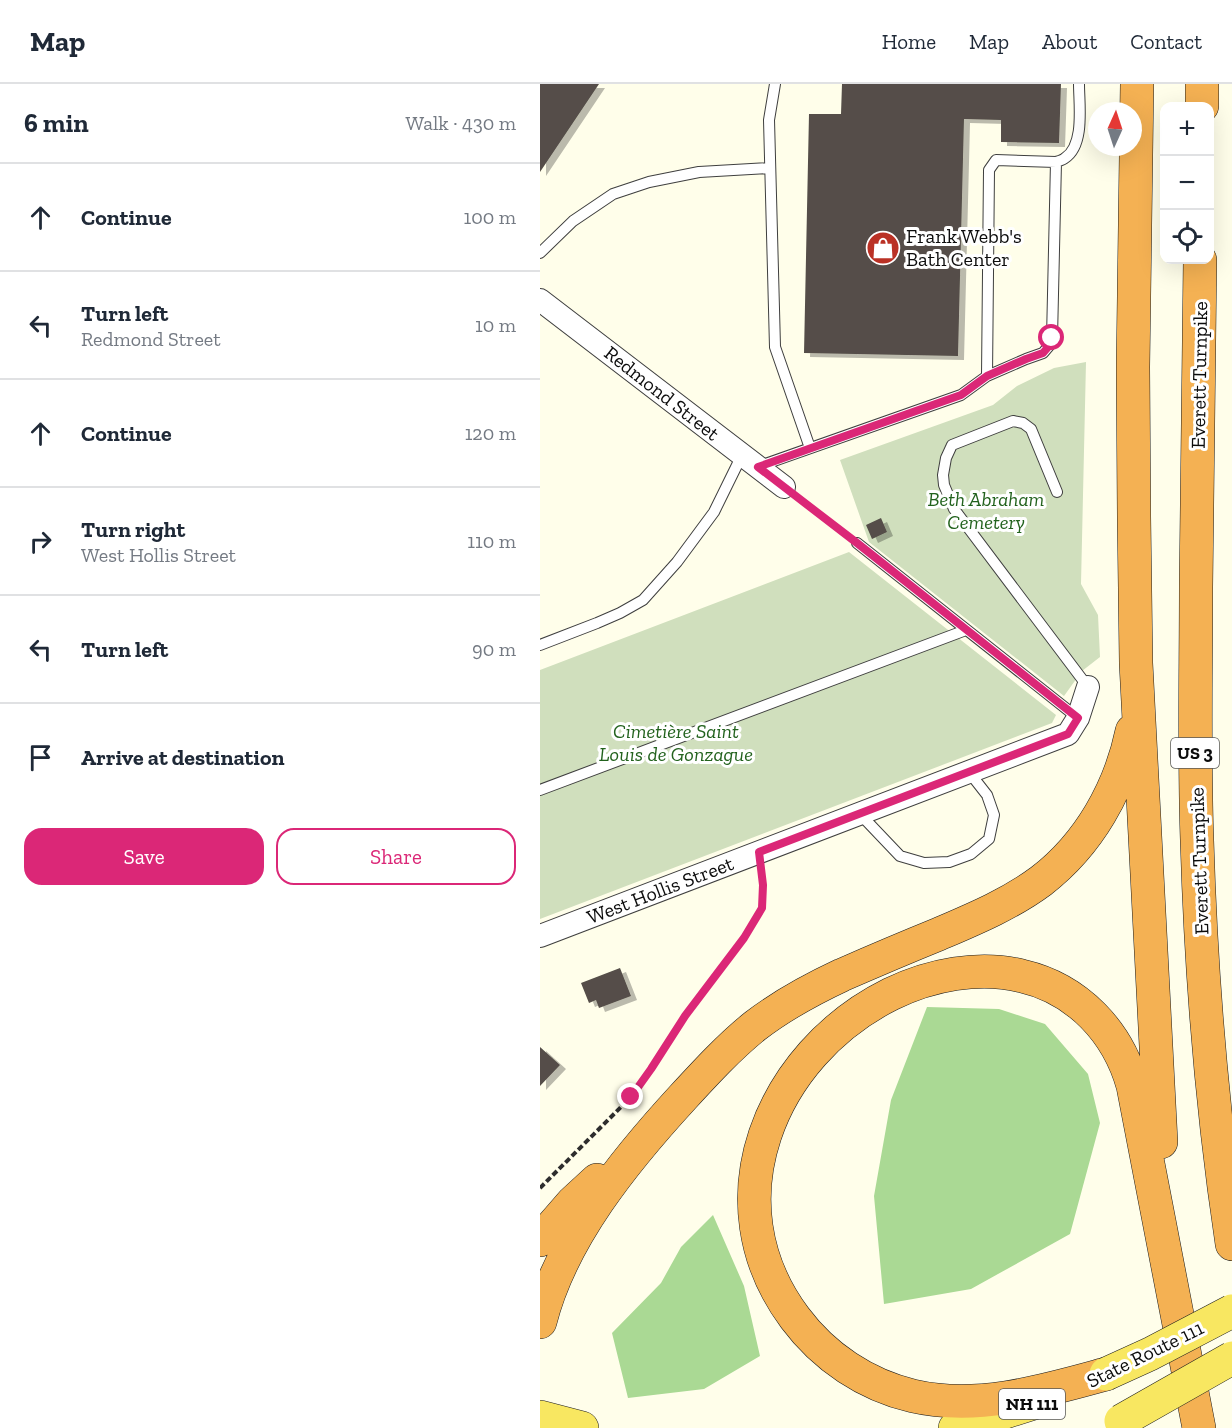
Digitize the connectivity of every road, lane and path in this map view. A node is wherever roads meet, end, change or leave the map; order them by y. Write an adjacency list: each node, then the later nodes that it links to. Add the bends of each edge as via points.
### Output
1 (776, 84): 7 (lane, via 769,120)
2 (1079, 84): 6 (lane, via 1079,135 1073,150)
3 (1137, 84): 19 (highway, via 1133,331)
4 (1202, 84): 5 (highway)
5 (1202, 102)
6 (1056, 162): 11 (lane, via 1052,338 1043,353); 11 (lane, via 996,160 989,170)
7 (770, 168): 8 (lane, via 699,172 613,194 573,221); 12 (lane, via 775,347)
8 (540, 254)
9 (1200, 264): 30 (highway, Everett Turnpike / US 3, via 1197,838 1211,1068)
10 (540, 300): 13 (street, Redmond Street)
11 (987, 376): 12 (lane, via 961,395)
12 (810, 448): 13 (lane)
13 (750, 461): 14 (street, Redmond Street); 18 (lane, via 677,562 643,600)
14 (784, 487): 16 (path)
15 (1058, 492): 20 (lane, via 1031,429 1023,423 1013,421 952,446 945,458 944,485 954,509)
16 (857, 543): 17 (lane)
17 (966, 630): 21 (lane); 23 (lane)
18 (540, 645)
19 (1137, 663): 27 (highway, via 1133,729 1123,765 1092,827 1061,864 1000,906 842,975 771,1015 722,1056); 33 (highway, via 1161,1143)
20 (1088, 687): 21 (street, West Hollis Street)
21 (1078, 718): 22 (street, West Hollis Street, via 1068,734)
22 (969, 772): 24 (street, West Hollis Street); 24 (lane, via 987,795 994,815 989,839 971,854 949,862 924,863 900,856)
23 (540, 790)
24 (860, 814): 25 (street, West Hollis Street)
25 (759, 852): 26 (street, West Hollis Street); 28 (path, via 762,908 744,938 631,1097)
26 (540, 936)
27 (650, 1133): 29 (highway, via 572,1203); 32 (highway, via 572,1245 552,1285)
28 (540, 1188)
29 (540, 1240)
30 (1232, 1244)
31 (1232, 1311): 35 (main road, State Route 111 / NH 111, bridge)
32 (540, 1322)
33 (1185, 1352): 35 (highway, via 1133,1086 1117,1047 1092,1014 1070,996 1043,982 986,971 917,984 861,1011 827,1038 797,1073 774,1112 760,1150 754,1192 757,1227 776,1289 792,1314 811,1337 846,1367 912,1396 988,1400); 40 (highway)
34 (1232, 1358): 37 (main road, bridge)
35 (1106, 1374): 39 (main road, State Route 111 / NH 111)
36 (540, 1417): 38 (main road)
37 (1111, 1426)
38 (582, 1428)
39 (955, 1428)
40 (1199, 1428)

